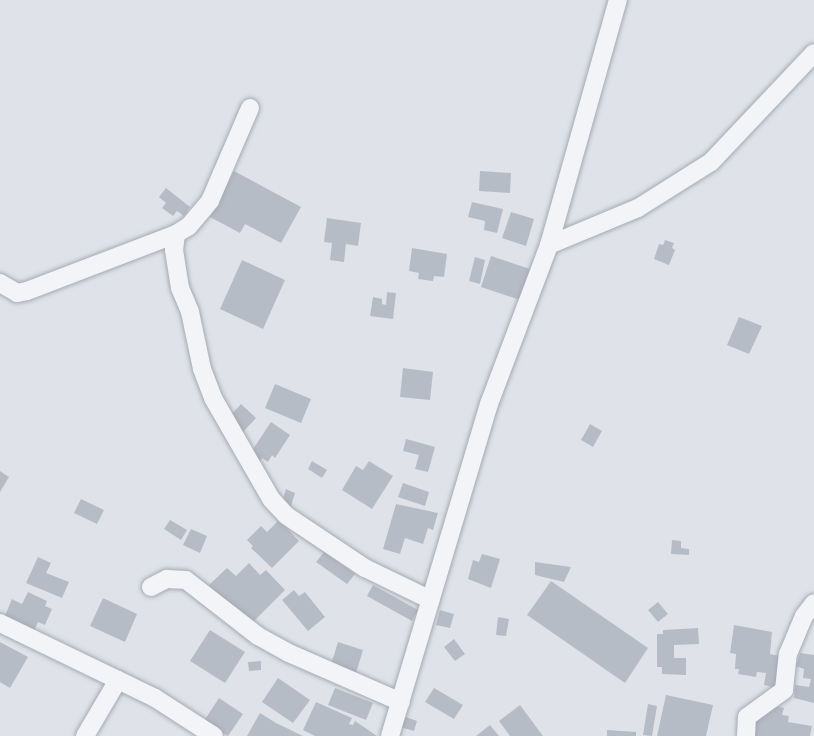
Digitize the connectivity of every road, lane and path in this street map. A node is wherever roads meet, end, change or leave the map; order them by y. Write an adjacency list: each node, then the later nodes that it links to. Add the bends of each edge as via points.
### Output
1 (618, 0): 5 (street)
2 (814, 53): 5 (street, via 711,162 638,208)
3 (250, 108): 4 (street, via 210,201 189,226)
4 (176, 234): 6 (street, via 27,291 17,293); 8 (street, via 176,268 202,369 227,426 271,499 287,516 333,548)
5 (549, 245): 8 (street, via 489,404)
6 (0, 283)
7 (151, 587): 12 (street, via 167,579 186,580 252,631 289,653)
8 (431, 600): 12 (street)
9 (814, 603): 16 (street, via 804,616 788,654 784,690 747,717)
10 (0, 623): 11 (street)
11 (118, 680): 13 (street); 14 (street, via 162,702)
12 (401, 702): 15 (street)
13 (85, 736)
14 (214, 736)
15 (390, 736)
16 (746, 736)

